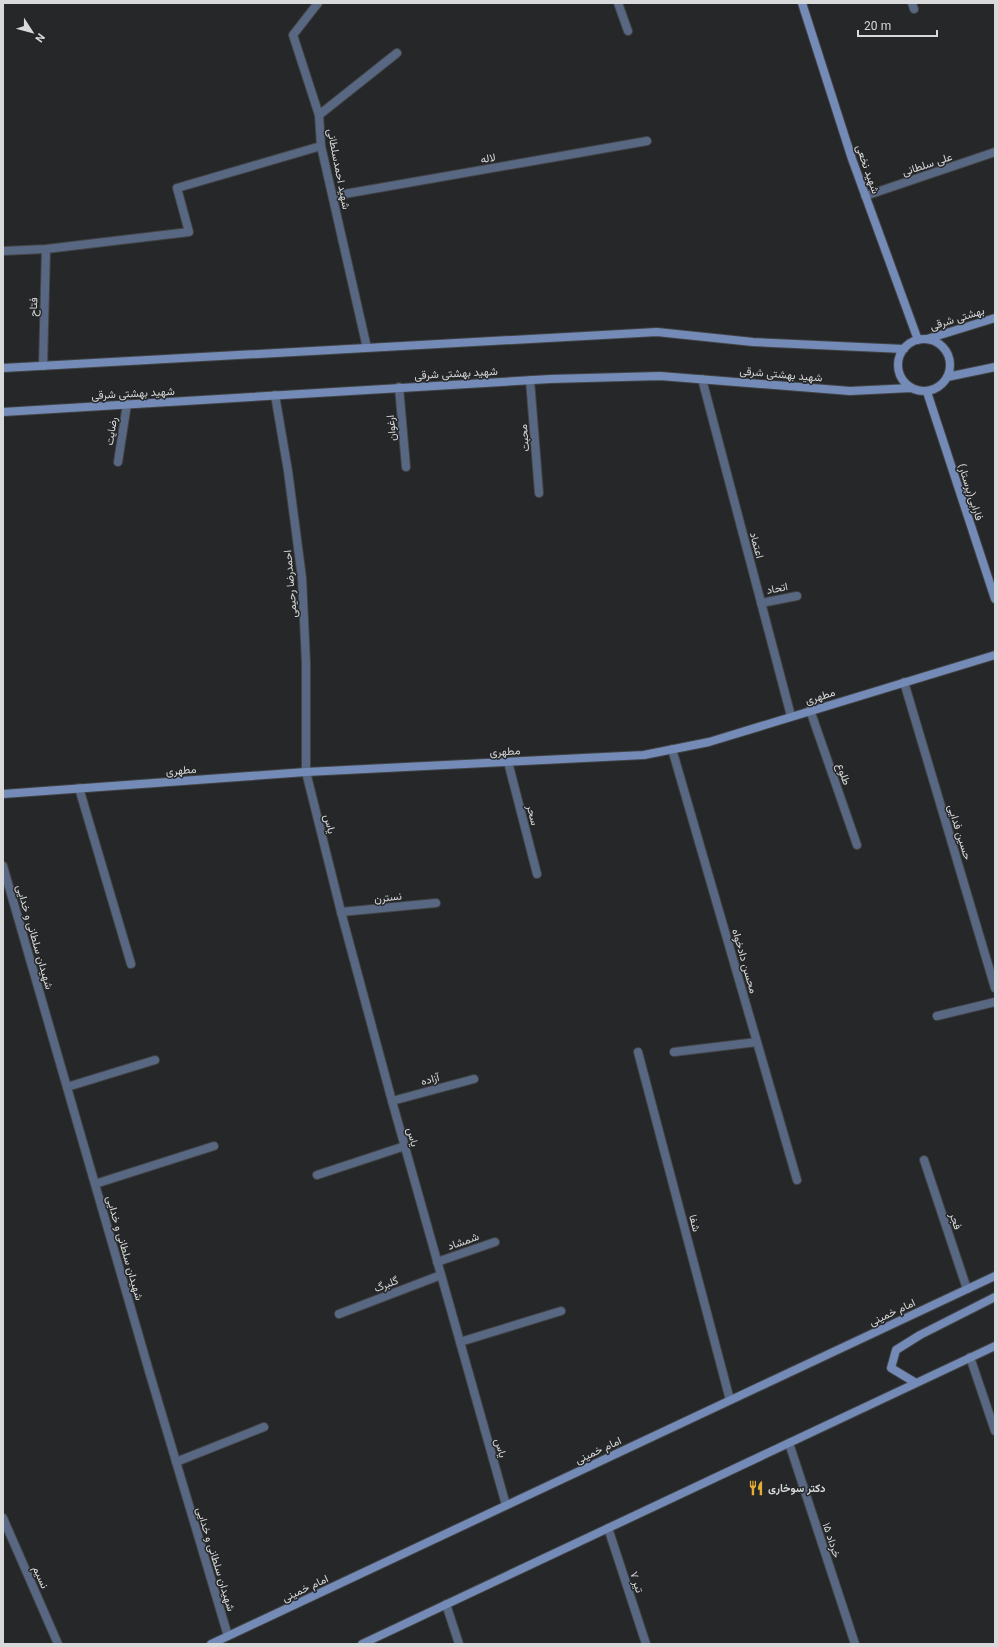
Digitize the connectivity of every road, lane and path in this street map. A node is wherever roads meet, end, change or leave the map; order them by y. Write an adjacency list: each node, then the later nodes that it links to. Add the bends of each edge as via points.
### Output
1 (318, 3): 6 (street, شهید احمدسلطانی, via 293,34)
2 (618, 3): 4 (street)
3 (802, 3): 11 (street, شهید نخعی)
4 (628, 31)
5 (397, 53): 6 (street)
6 (319, 114): 8 (street, شهید احمدسلطانی)
7 (647, 141): 10 (street, لاله)
8 (321, 146): 10 (street, شهید احمدسلطانی); 12 (street, via 177,188 189,232)
9 (995, 152): 11 (street, علی سلطانی)
10 (333, 196): 16 (street, شهید احمدسلطانی)
11 (865, 196): 15 (street, شهید نخعی)
12 (46, 249): 13 (street); 18 (street, فتاح)
13 (3, 251)
14 (995, 318): 15 (street, بهشتی شرقی)
15 (922, 340): 17 (street, via 910,343); 21 (street, via 935,341 947,353 950,369)
16 (368, 348): 17 (street, via 657,332 753,342); 18 (street)
17 (904, 349): 25 (street, via 899,357 899,374)
18 (43, 366): 20 (street)
19 (995, 367): 21 (street)
20 (3, 368)
21 (947, 377): 26 (street, via 942,384)
22 (702, 379): 23 (street, شهید بهشتی شرقی, via 660,376); 25 (street, شهید بهشتی شرقی, via 850,391); 35 (street, اعتماد)
23 (530, 380): 24 (street, شهید بهشتی شرقی); 32 (street, محبت)
24 (399, 388): 27 (street, شهید بهشتی شرقی); 31 (street, ارغوان)
25 (910, 388): 26 (street)
26 (927, 392): 34 (street, (پرستار)فارابی)
27 (275, 395): 28 (street, شهید بهشتی شرقی); 42 (street, احمدرضا رحیمی, via 302,578 306,664)
28 (127, 404): 29 (street, شهید بهشتی شرقی); 30 (street, رضایت)
29 (3, 412)
30 (118, 462)
31 (406, 467)
32 (539, 493)
33 (797, 596): 35 (street, اتحاد)
34 (995, 599)
35 (761, 603): 39 (street, اعتماد)
36 (995, 655): 37 (street, مطهری)
37 (904, 682): 38 (street, مطهری); 51 (street, حسین فدایی)
38 (810, 710): 39 (street, مطهری); 45 (street, طلوع)
39 (791, 716): 40 (street, مطهری, via 709,742)
40 (672, 749): 41 (street, مطهری, via 644,754); 54 (street, محسن دادخواه)
41 (508, 762): 42 (street, مطهری); 47 (street, سحر)
42 (306, 772): 43 (street, مطهری); 49 (street, یاس)
43 (79, 788): 44 (street, مطهری); 50 (street)
44 (3, 794)
45 (857, 846)
46 (3, 866): 59 (street, شهیدان سلطانی و خدایی)
47 (537, 874)
48 (436, 903): 49 (street, نسترن)
49 (341, 912): 60 (street, یاس)
50 (131, 964)
51 (995, 988)
52 (995, 1002): 53 (street)
53 (937, 1016)
54 (757, 1042): 56 (street); 65 (street, محسن دادخواه)
55 (638, 1052): 79 (street, شفا)
56 (674, 1052)
57 (155, 1060): 59 (street)
58 (474, 1079): 60 (street, آزاده)
59 (67, 1087): 66 (street, شهیدان سلطانی و خدایی)
60 (392, 1101): 62 (street, یاس)
61 (214, 1146): 66 (street)
62 (405, 1146): 64 (street); 68 (street, یاس)
63 (924, 1160): 71 (street, فجر)
64 (317, 1175)
65 (796, 1180)
66 (95, 1184): 83 (street, شهیدان سلطانی و خدایی)
67 (495, 1242): 68 (street, شمشاد)
68 (437, 1262): 69 (street, یاس)
69 (441, 1275): 74 (street, گلبرگ); 75 (street, یاس)
70 (995, 1276): 71 (street, امام خمینی)
71 (967, 1289): 79 (street, امام خمینی)
72 (995, 1297): 78 (street, via 896,1350 892,1368)
73 (561, 1311): 75 (street)
74 (339, 1314)
75 (460, 1342): 84 (street, یاس)
76 (995, 1346): 77 (street)
77 (970, 1357): 78 (street); 81 (street)
78 (916, 1383): 82 (street)
79 (730, 1400): 84 (street, امام خمینی)
80 (264, 1427): 83 (street)
81 (995, 1431)
82 (789, 1442): 86 (street); 94 (street, ۱۵ خرداد)
83 (176, 1462): 88 (street, شهیدان سلطانی و خدایی)
84 (506, 1505): 88 (street, امام خمینی)
85 (3, 1518): 89 (street, نسیم)
86 (608, 1528): 87 (street); 93 (street, ۷ تیر)
87 (446, 1604): 91 (street); 92 (street)
88 (228, 1636): 90 (street, امام خمینی)
89 (58, 1644)
90 (211, 1644)
91 (362, 1644)
92 (459, 1644)
93 (646, 1644)
94 (855, 1644)

